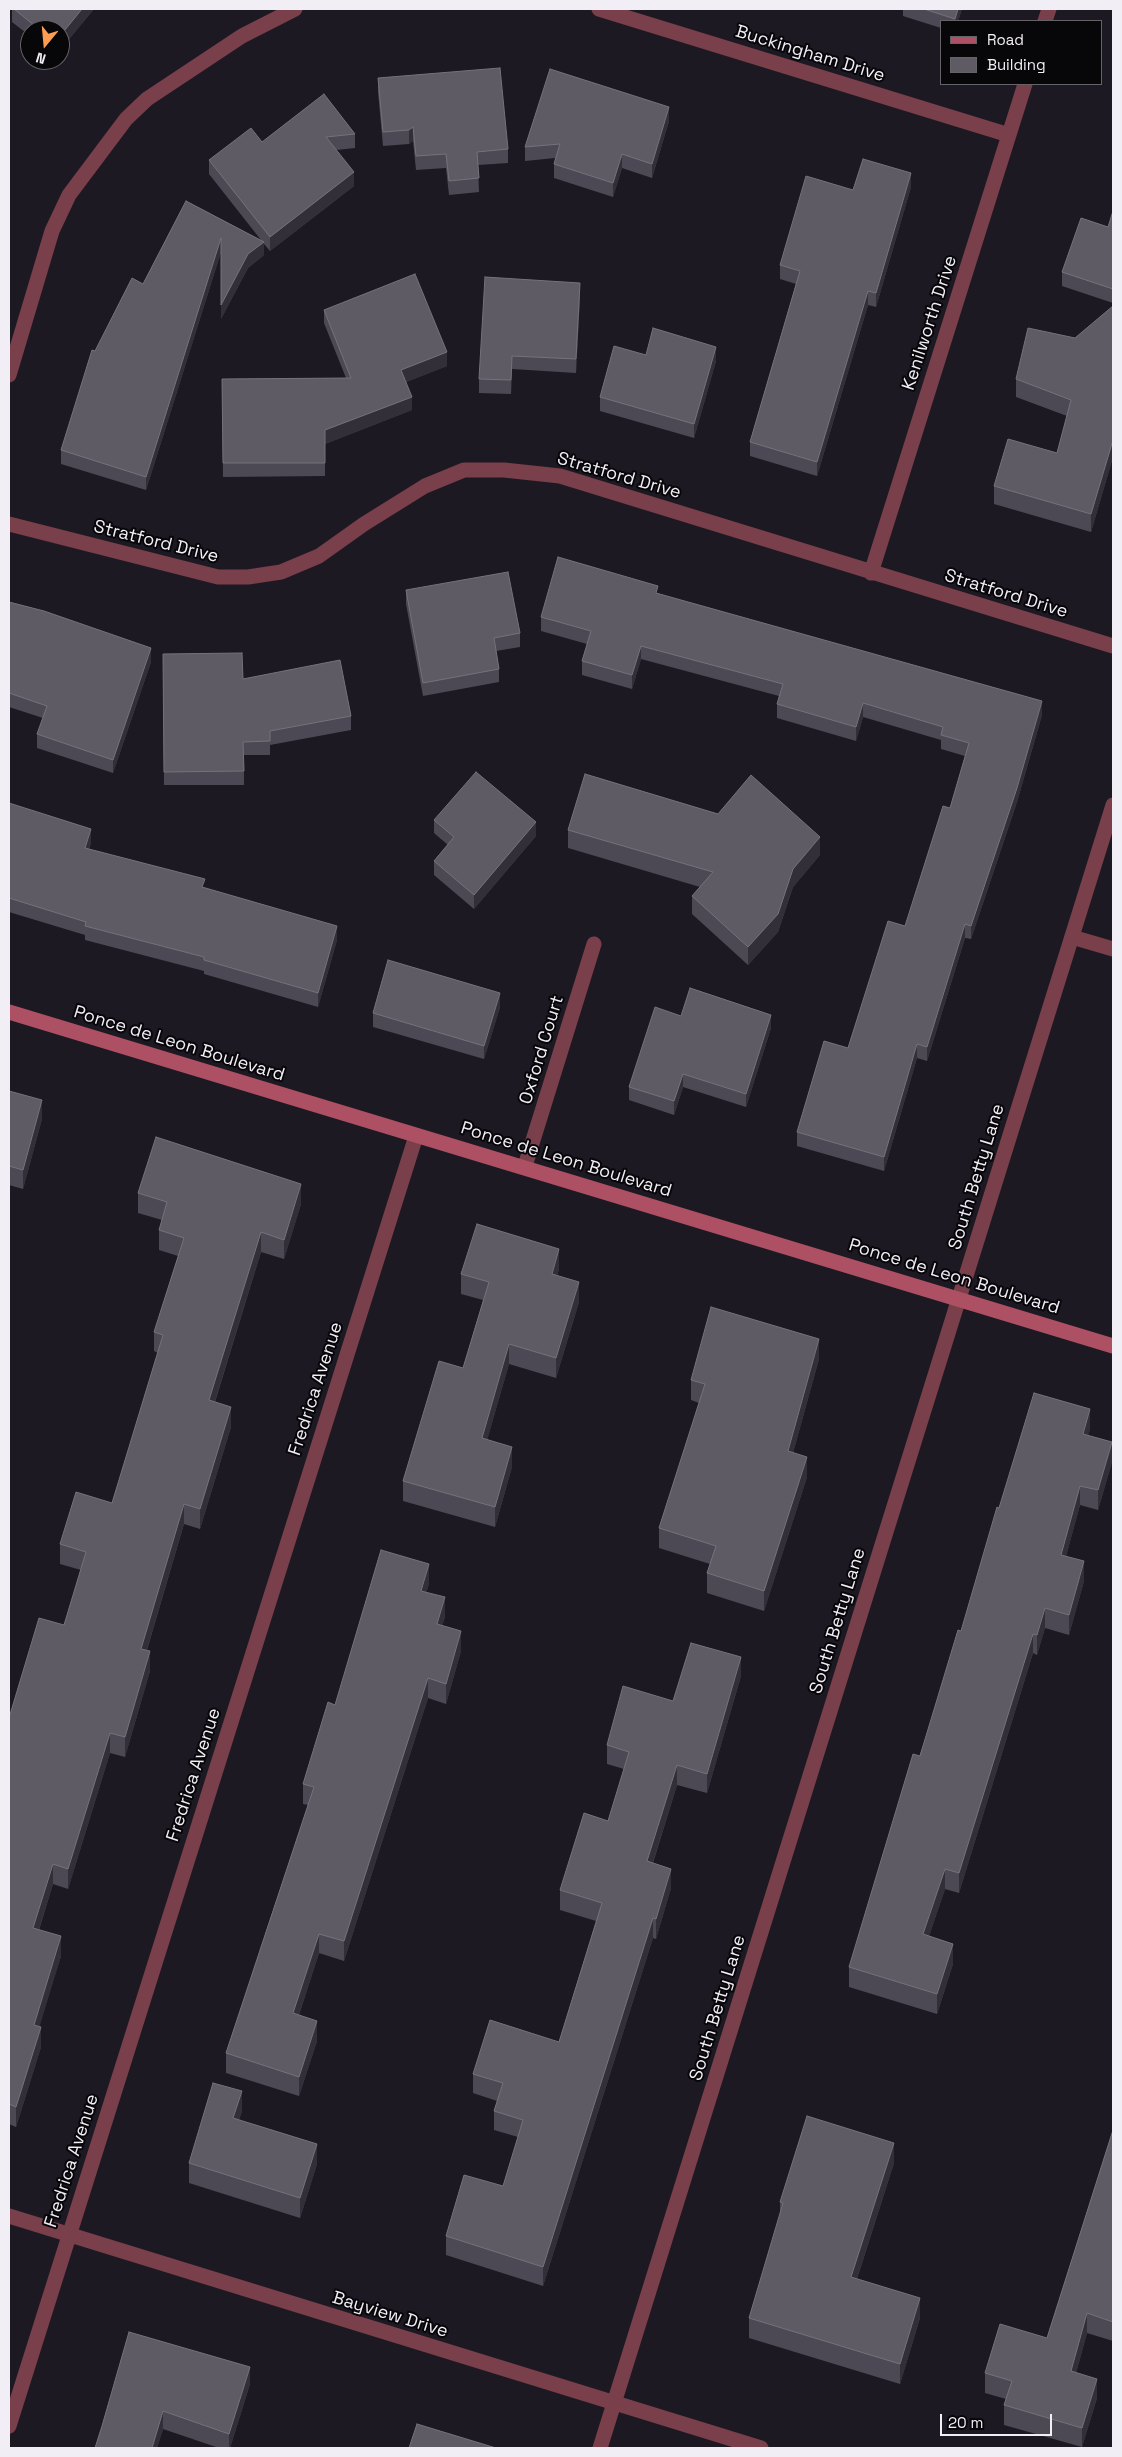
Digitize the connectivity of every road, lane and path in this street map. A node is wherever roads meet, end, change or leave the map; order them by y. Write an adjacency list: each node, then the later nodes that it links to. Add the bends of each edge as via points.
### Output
1 (295, 9): 5 (street, via 242,36 147,99 126,119 69,196 52,231)
2 (600, 9): 4 (street, Buckingham Drive)
3 (1025, 85): 4 (street, Kenilworth Drive)
4 (1009, 135): 7 (street, Kenilworth Drive)
5 (9, 375)
6 (9, 524): 7 (street, Stratford Drive, via 218,577 248,577 281,572 319,556 425,486 464,470 504,470 560,476)
7 (871, 573): 8 (street, Stratford Drive)
8 (1113, 646)
9 (1113, 805): 10 (street, South Betty Lane)
10 (1072, 937): 12 (street); 16 (street, South Betty Lane)
11 (594, 944): 15 (street, Oxford Court)
12 (1113, 949)
13 (9, 1012): 14 (street, Ponce de Leon Boulevard)
14 (416, 1136): 15 (street, Ponce de Leon Boulevard); 19 (street, Fredrica Avenue)
15 (525, 1166): 16 (street, Ponce de Leon Boulevard)
16 (958, 1298): 17 (street, Ponce de Leon Boulevard); 20 (street, South Betty Lane)
17 (1113, 1346)
18 (9, 2216): 19 (street, Bayview Drive)
19 (68, 2235): 20 (street, Bayview Drive); 21 (street, Fredrica Avenue)
20 (614, 2404): 22 (street, South Betty Lane); 23 (street, Bayview Drive)
21 (9, 2426)
22 (600, 2448)
23 (761, 2448)

